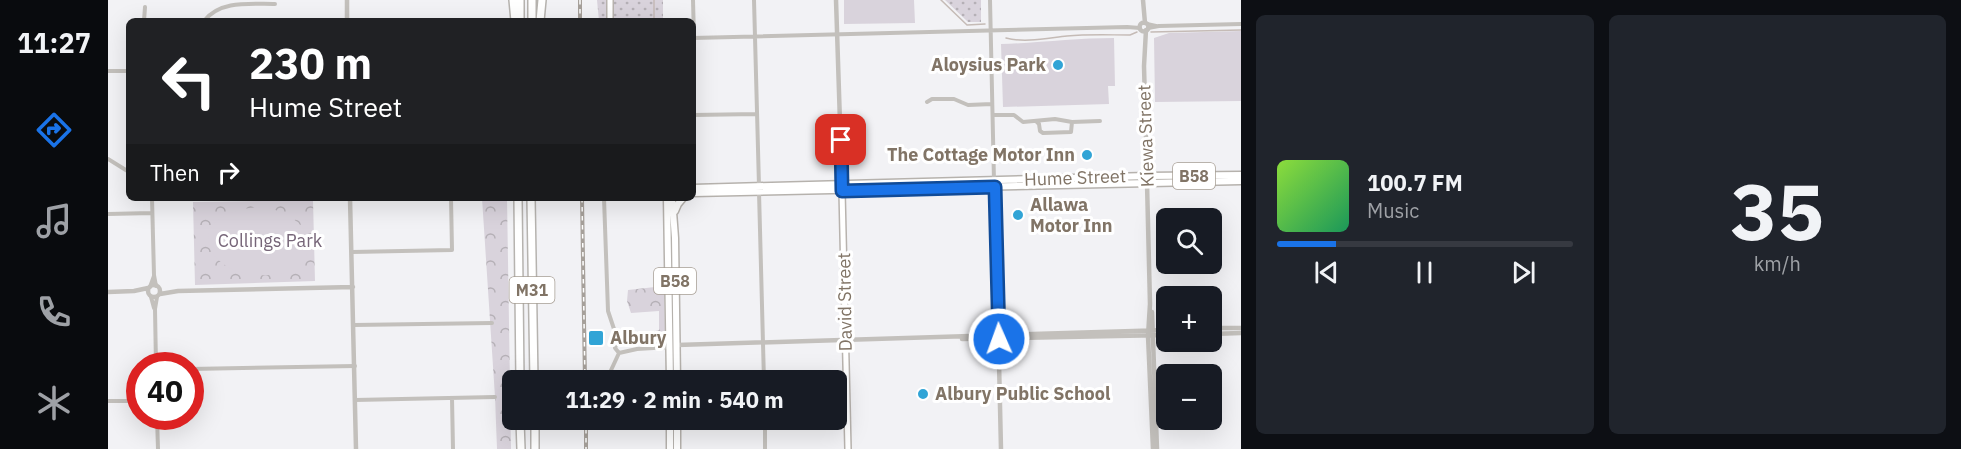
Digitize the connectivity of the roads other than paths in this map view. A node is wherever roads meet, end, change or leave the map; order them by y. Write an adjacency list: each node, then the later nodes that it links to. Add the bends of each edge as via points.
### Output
1 (346, 0): 16 (street)
2 (513, 0): 17 (highway)
3 (520, 0): 18 (highway)
4 (532, 0): 19 (highway)
5 (542, 0): 20 (highway)
6 (610, 0): 21 (main road)
7 (693, 0): 22 (street)
8 (754, 0): 27 (street)
9 (836, 0): 26 (street, David Street)
10 (990, 0): 25 (street)
11 (1143, 0): 24 (street, Kiewa Street)
12 (275, 3): 15 (street, via 220,6)
13 (145, 7): 14 (street)
14 (144, 18)
15 (206, 18)
16 (347, 18)
17 (515, 18)
18 (520, 18)
19 (532, 18)
20 (540, 18)
21 (610, 18)
22 (693, 18)
23 (1241, 24): 24 (street)
24 (1143, 27): 25 (street); 42 (street, Kiewa Street)
25 (990, 30): 26 (street); 32 (street)
26 (837, 34): 27 (street); 46 (street, David Street)
27 (755, 37): 28 (street); 33 (street)
28 (696, 38)
29 (108, 71): 30 (street)
30 (126, 71)
31 (927, 102): 32 (street, via 954,99 968,105)
32 (992, 104): 35 (street)
33 (757, 114): 34 (street); 48 (street)
34 (696, 115)
35 (993, 115): 37 (street, via 1014,115 1021,122); 45 (street)
36 (1100, 120): 38 (street)
37 (1036, 121): 38 (street); 38 (street, via 1042,133 1071,132)
38 (1072, 122)
39 (108, 159): 40 (street)
40 (126, 170)
41 (1241, 175): 42 (main road, Hume Street / B58)
42 (1147, 176): 44 (main road, Kiewa Street); 45 (main road, Hume Street / B58)
43 (1241, 181): 44 (main road, Hume Street / B58)
44 (1147, 183): 45 (main road, Hume Street / B58); 76 (street, Kiewa Street)
45 (994, 184): 46 (main road, Hume Street / B58); 80 (street)
46 (842, 187): 48 (main road, Hume Street / B58); 81 (main road, David Street)
47 (696, 188): 48 (main road, Hume Street / B58)
48 (759, 189): 49 (main road, Hume Street / B58); 84 (street)
49 (696, 194)
50 (152, 201): 59 (street)
51 (350, 201): 62 (street)
52 (451, 201): 62 (street, via 453,251)
53 (518, 201): 91 (highway, M31)
54 (531, 201): 92 (highway, M31)
55 (605, 201): 82 (street, via 608,311)
56 (667, 201): 85 (main road, B58)
57 (672, 201): 61 (main road, B58)
58 (680, 201): 61 (main road, B58)
59 (152, 213): 60 (street); 63 (street)
60 (108, 214)
61 (674, 218): 85 (main road, B58)
62 (352, 252): 65 (street)
63 (154, 275): 64 (street); 66 (street)
64 (157, 286): 66 (street); 68 (street); 70 (street)
65 (353, 286): 68 (street); 72 (street)
66 (149, 287): 67 (street); 70 (street)
67 (134, 291): 69 (street); 70 (street)
68 (178, 291): 70 (street)
69 (108, 292)
70 (154, 295): 87 (street)
71 (492, 322): 72 (street)
72 (354, 325): 89 (street)
73 (1222, 328): 74 (street)
74 (1241, 328)
75 (1156, 332): 76 (street)
76 (1151, 333): 78 (street); 80 (street); 120 (street, Kiewa Street)
77 (1241, 333): 79 (street)
78 (1156, 334)
79 (1222, 334)
80 (999, 337): 81 (street); 119 (street)
81 (846, 340): 84 (street); 97 (main road, David Street)
82 (618, 341): 83 (street); 88 (street, via 615,348)
83 (626, 342): 85 (street); 86 (street)
84 (763, 342): 85 (street); 96 (street)
85 (672, 345): 86 (street); 94 (main road, B58); 95 (main road, B58)
86 (626, 351): 88 (street)
87 (156, 352)
88 (619, 353): 93 (street)
89 (355, 366): 90 (street); 100 (street)
90 (204, 369)
91 (520, 370)
92 (534, 370)
93 (611, 370)
94 (671, 370)
95 (675, 370)
96 (764, 370)
97 (846, 370)
98 (495, 397): 99 (street)
99 (452, 398): 100 (street); 112 (street)
100 (355, 400): 111 (street)
101 (108, 401): 102 (street)
102 (126, 401)
103 (847, 416): 118 (main road, David Street)
104 (157, 430): 110 (street)
105 (520, 430): 113 (highway)
106 (535, 430): 114 (highway)
107 (670, 430): 115 (main road)
108 (677, 430): 116 (main road)
109 (765, 430): 117 (street)
110 (158, 449)
111 (356, 449)
112 (453, 449)
113 (521, 449)
114 (535, 449)
115 (670, 449)
116 (677, 449)
117 (765, 449)
118 (848, 449)
119 (1001, 449)
120 (1155, 449)

